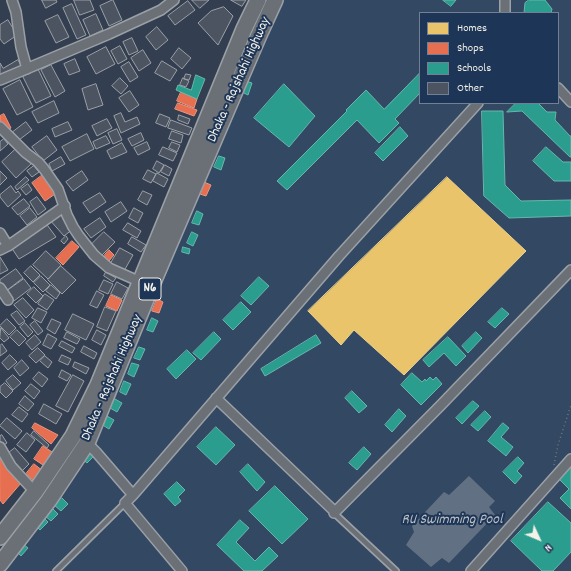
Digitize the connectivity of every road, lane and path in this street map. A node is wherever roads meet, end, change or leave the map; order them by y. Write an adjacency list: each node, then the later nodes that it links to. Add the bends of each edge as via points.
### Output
1 (12, 0): 7 (street)
2 (174, 0): 7 (street, via 161,10)
3 (258, 0): 17 (highway, Dhaka - Rajshahi Highway / N6, via 244,29)
4 (275, 0): 17 (highway, Dhaka - Rajshahi Highway / N6)
5 (505, 0): 6 (street)
6 (505, 12)
7 (27, 69): 8 (street)
8 (0, 80)
9 (559, 89): 10 (street)
10 (571, 102)
11 (477, 104): 20 (street, via 339,256)
12 (0, 127): 13 (street, via 44,169 58,189)
13 (65, 206): 15 (street); 17 (street, via 73,227 94,255 109,268)
14 (0, 233): 15 (street)
15 (4, 248)
16 (571, 270): 29 (street, via 441,405)
17 (146, 284): 22 (highway, Dhaka - Rajshahi Highway / N6); 26 (highway, Dhaka - Rajshahi Highway / N6, via 73,436)
18 (0, 288): 19 (street)
19 (8, 300)
20 (216, 398): 27 (street); 29 (street)
21 (571, 405): 25 (path)
22 (87, 443): 27 (street); 31 (highway, Dhaka - Rajshahi Highway / N6, via 49,500)
23 (0, 447): 26 (street, via 11,466)
24 (571, 459): 35 (street)
25 (552, 470)
26 (35, 492): 30 (highway, Dhaka - Rajshahi Highway / N6)
27 (133, 495): 28 (street)
28 (125, 503): 32 (lane); 33 (street)
29 (333, 511): 34 (lane)
30 (0, 538)
31 (0, 564)
32 (56, 571)
33 (182, 571)
34 (396, 571)
35 (471, 571)

